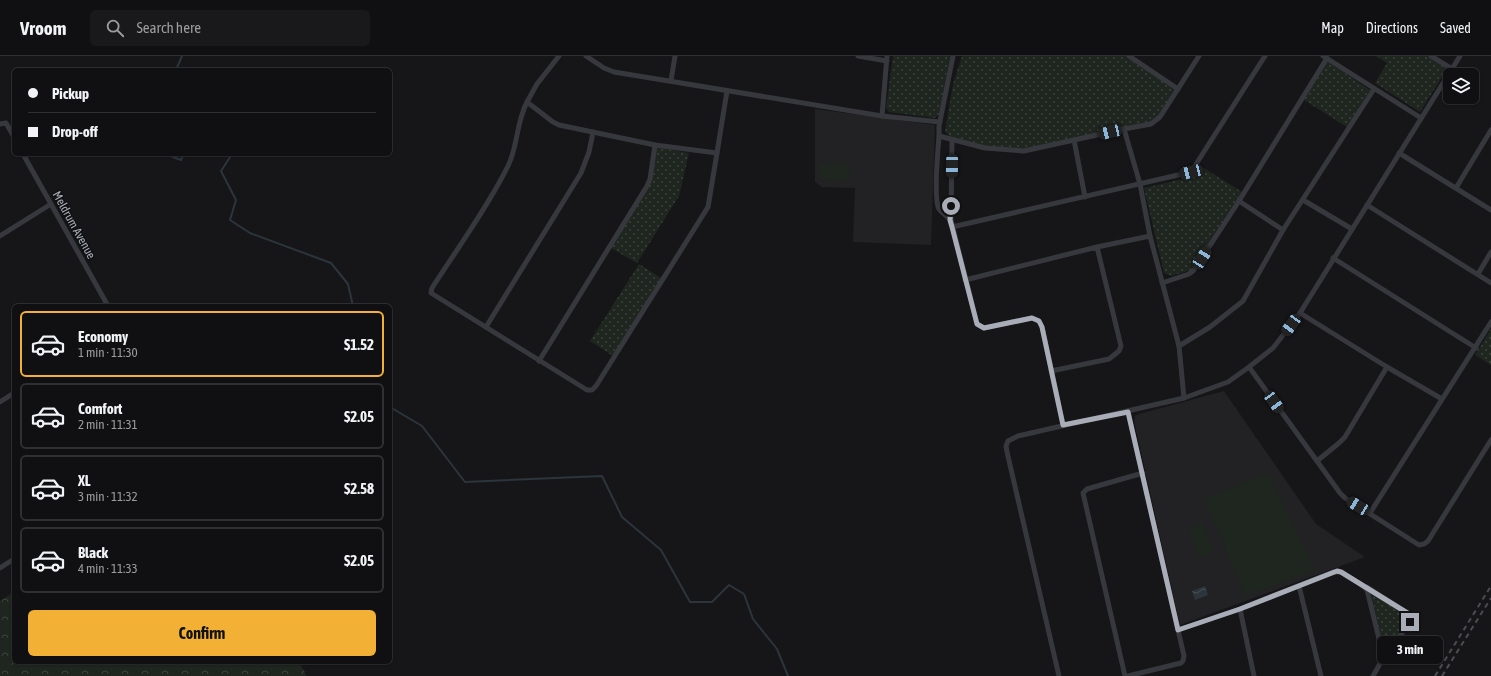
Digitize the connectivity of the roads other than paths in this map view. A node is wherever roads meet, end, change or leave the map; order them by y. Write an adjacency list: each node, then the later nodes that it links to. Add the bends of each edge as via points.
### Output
1 (558, 56): 21 (street)
2 (586, 56): 16 (street, via 614,72)
3 (675, 56): 16 (street)
4 (858, 56): 12 (street)
5 (953, 56): 24 (street)
6 (1128, 56): 13 (street)
7 (1199, 56): 18 (street)
8 (1265, 56): 37 (street, via 1191,172)
9 (1431, 56): 14 (street)
10 (1460, 56): 15 (street)
11 (1325, 57): 19 (street); 41 (street)
12 (887, 58): 22 (street)
13 (1136, 58): 18 (street)
14 (1450, 68)
15 (1453, 68)
16 (671, 81): 20 (street)
17 (1443, 83): 23 (street)
18 (1178, 88): 26 (street, via 1155,121)
19 (1374, 89): 23 (street); 40 (street)
20 (727, 91): 22 (street); 34 (street)
21 (527, 102): 28 (street, via 556,124); 61 (street, via 519,120 508,166 431,291)
22 (882, 116): 24 (street)
23 (1421, 118): 35 (street)
24 (940, 122): 30 (street)
25 (0, 124): 29 (street, via 6,123)
26 (1124, 129): 32 (street); 37 (street)
27 (1491, 130): 38 (street)
28 (593, 132): 33 (street); 61 (street, via 581,173)
29 (12, 134)
30 (939, 136): 31 (street); 45 (street, via 937,204)
31 (952, 140): 32 (street, via 985,148 1024,152); 45 (street)
32 (1074, 140): 39 (street)
33 (655, 145): 34 (street); 64 (street, via 647,186)
34 (717, 153): 64 (street, via 708,207 594,389 584,389)
35 (1399, 153): 38 (street); 43 (street)
36 (24, 156): 42 (street, Meldrum Avenue)
37 (1140, 184): 39 (street); 50 (street)
38 (1456, 188): 44 (street)
39 (1085, 197): 46 (street)
40 (1303, 200): 47 (street); 48 (street)
41 (1239, 201): 48 (street); 56 (street, via 1192,272)
42 (51, 204): 49 (street); 58 (street, Meldrum Avenue)
43 (1367, 205): 47 (street); 54 (street)
44 (1491, 210)
45 (950, 220): 46 (street)
46 (952, 227): 55 (street)
47 (1352, 229): 53 (street)
48 (1283, 230): 62 (street, via 1243,301 1210,327)
49 (0, 236)
50 (1150, 236): 51 (street); 56 (street)
51 (1097, 247): 55 (street); 67 (street, via 1121,346 1119,351 1109,358)
52 (1491, 252): 54 (street)
53 (1334, 258): 59 (street); 63 (street)
54 (1478, 274): 57 (street)
55 (965, 280): 67 (street, via 976,322 981,328 1032,318 1039,321)
56 (1162, 283): 62 (street)
57 (1491, 283)
58 (107, 304)
59 (1300, 313): 65 (street, via 1273,348); 66 (street)
60 (1491, 322): 63 (street)
61 (486, 327): 64 (street)
62 (1179, 346): 69 (street)
63 (1476, 348): 70 (street)
64 (539, 360)
65 (1249, 367): 69 (street, via 1228,382); 75 (street)
66 (1387, 367): 70 (street); 75 (street, via 1345,437)
67 (1051, 371): 73 (street)
68 (12, 395): 71 (street)
69 (1184, 398): 72 (street)
70 (1442, 399): 77 (street)
71 (0, 402)
72 (1128, 412): 73 (street); 76 (street)
73 (1063, 425): 85 (street, via 1012,438 1006,446)
74 (1491, 440): 77 (street, via 1424,544 1419,545)
75 (1317, 461): 77 (street, via 1345,498)
76 (1143, 473): 83 (street); 86 (street, via 1086,488 1083,493)
77 (1370, 513)
78 (12, 560): 79 (street)
79 (0, 568)
80 (1362, 585): 81 (street, via 1337,571); 84 (street, via 1368,593 1382,651); 84 (street, via 1409,614 1410,618 1410,622)
81 (1299, 586): 82 (street); 88 (street)
82 (1240, 609): 83 (street); 87 (street)
83 (1178, 630): 86 (street, via 1184,656 1181,664)
84 (1381, 662): 89 (street)
85 (1059, 676)
86 (1126, 676)
87 (1254, 676)
88 (1321, 676)
89 (1373, 676)

